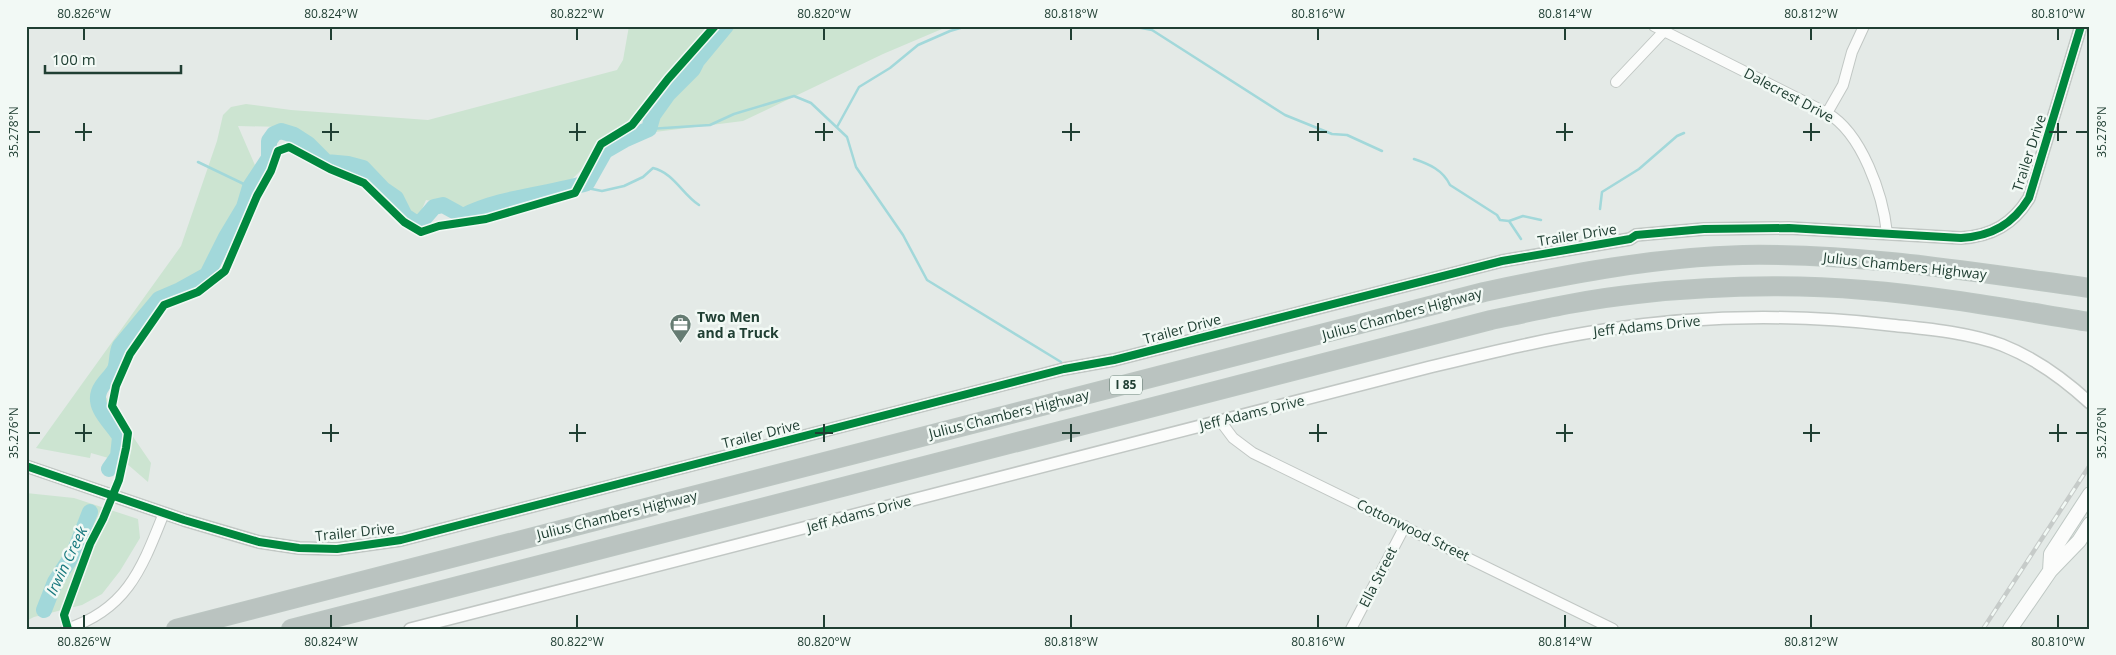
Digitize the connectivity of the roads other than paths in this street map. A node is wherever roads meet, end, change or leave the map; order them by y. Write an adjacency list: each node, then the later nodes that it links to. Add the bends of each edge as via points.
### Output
1 (1654, 26): 4 (street, Dalecrest Drive)
2 (1864, 26): 6 (street, via 1843,84)
3 (2082, 26): 7 (street, Trailer Drive, via 2029,198 2018,214 1995,231 1975,237)
4 (1666, 29): 5 (street); 6 (street, Dalecrest Drive)
5 (1616, 82)
6 (1827, 113): 7 (street, Dalecrest Drive, via 1842,124 1859,147 1881,200)
7 (1887, 233): 14 (street, Trailer Drive, via 1789,228 1704,229 1636,234 1630,239 1502,261 401,540 366,546 321,549 277,545)
8 (2090, 288): 19 (highway, Julius Chambers Highway / I 85, via 1910,263 1836,257 1741,255 1570,275 1484,292)
9 (2090, 322): 20 (highway, Julius Chambers Highway / I 85, via 1864,290 1681,290 1610,297 1491,320)
10 (2090, 403): 11 (street, Jeff Adams Drive, via 2031,358 1979,338 1863,322 1744,318 1633,326 1542,341)
11 (1221, 422): 16 (street, Cottonwood Street, via 1232,438 1253,453); 21 (street, Jeff Adams Drive)
12 (26, 466): 14 (street, Trailer Drive)
13 (2090, 494): 17 (main road, via 2051,554)
14 (164, 513): 18 (street, via 140,569 122,596 97,615)
15 (2090, 524): 17 (main road, via 2079,541)
16 (1405, 526): 22 (street, Ella Street); 23 (street, Cottonwood Street)
17 (2050, 571): 24 (main road)
18 (66, 629)
19 (176, 629)
20 (291, 629)
21 (410, 629)
22 (1351, 629)
23 (1613, 629)
24 (2010, 629)

